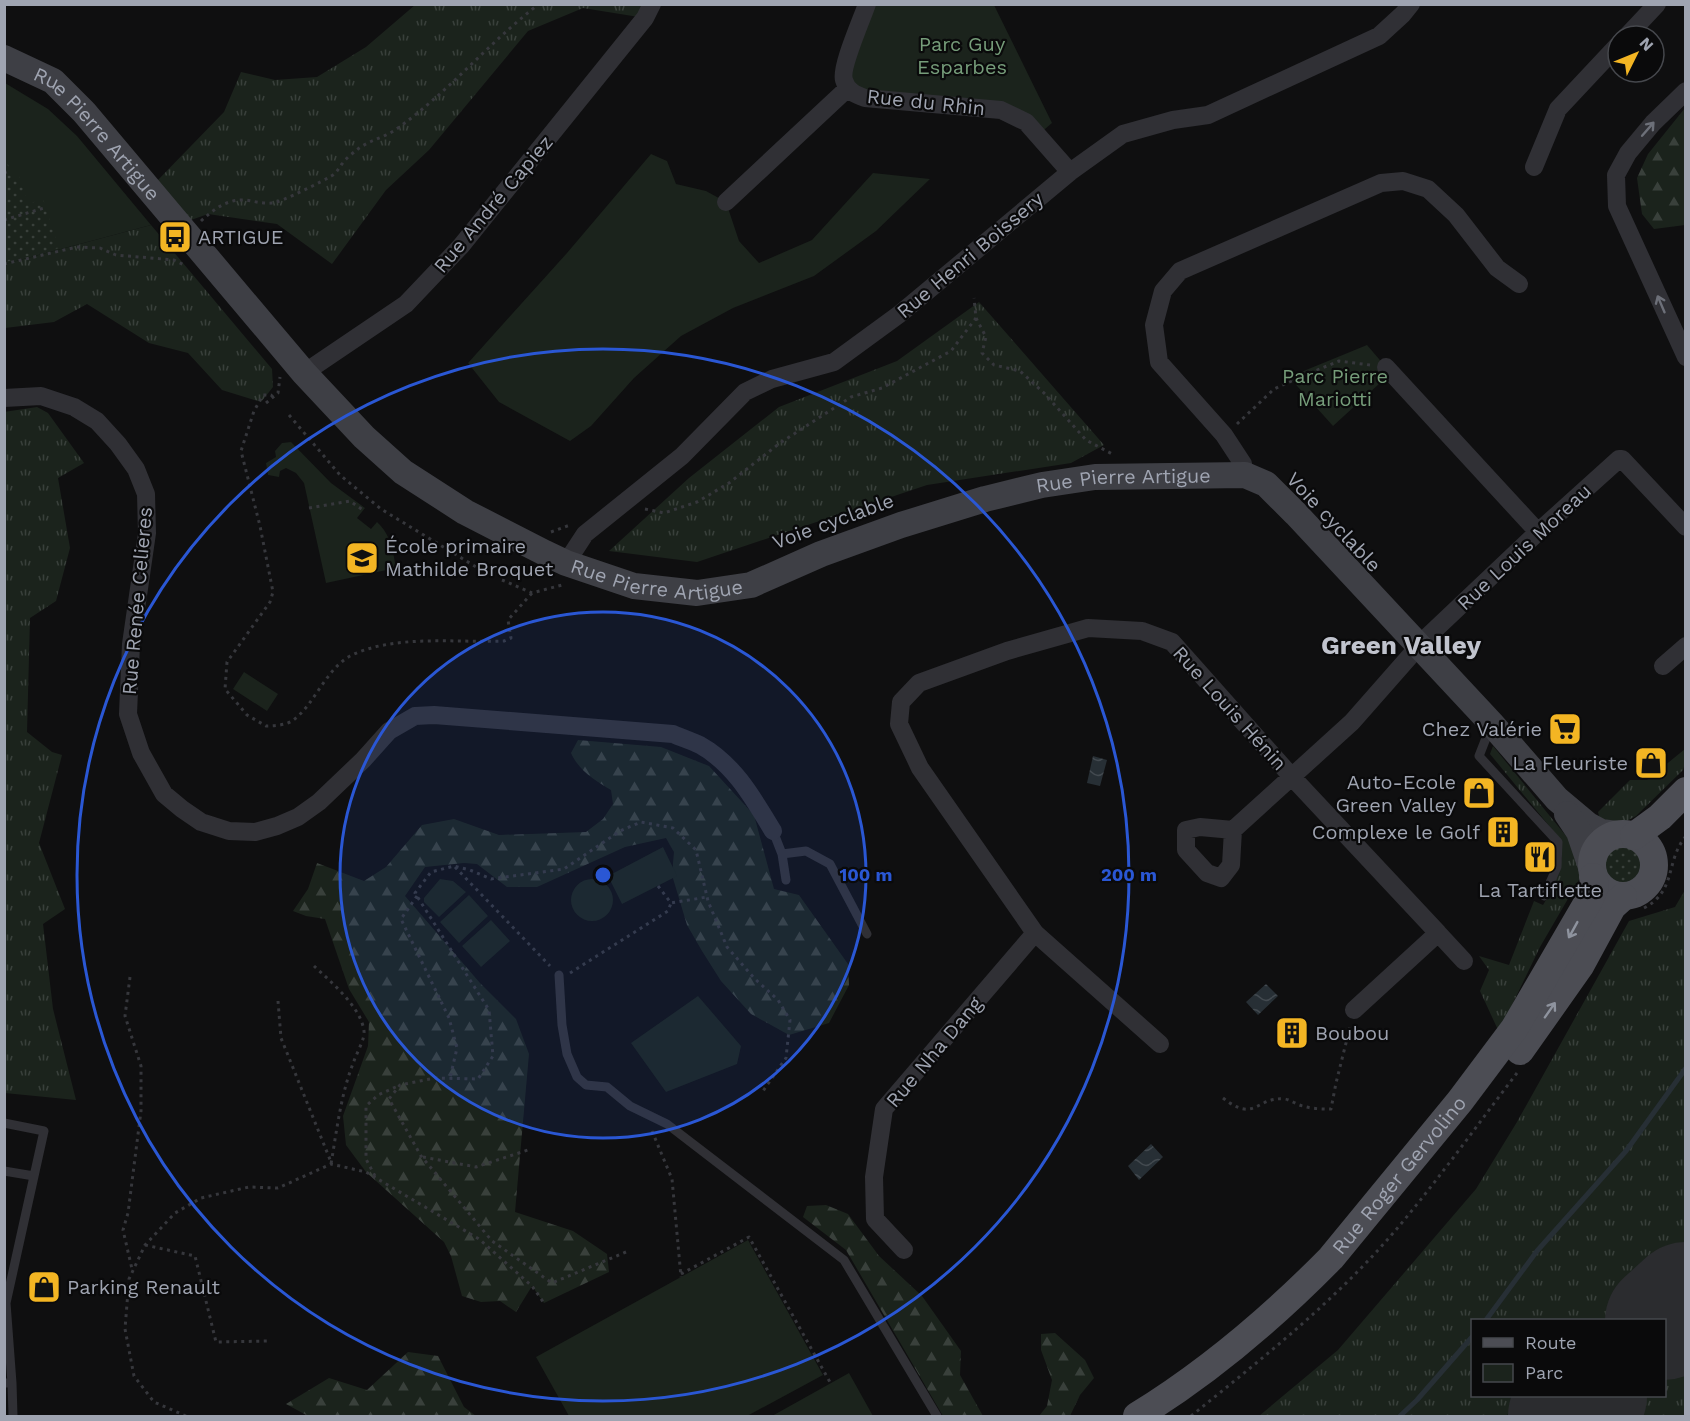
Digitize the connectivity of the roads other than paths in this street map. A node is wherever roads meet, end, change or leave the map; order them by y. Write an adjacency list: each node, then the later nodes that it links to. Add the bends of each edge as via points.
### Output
1 (652, 4): 16 (street, Rue André Capiez, via 645,18 461,246 406,304)
2 (867, 4): 8 (street, Rue du Rhin, via 843,72)
3 (1411, 4): 11 (street, Rue Henri Boissery, via 1379,36 1208,115 1123,134)
4 (1657, 4): 5 (street)
5 (1638, 24)
6 (4, 58): 16 (main road, Rue Pierre Artigue, via 52,81 84,112)
7 (1606, 58): 10 (street, via 1558,109)
8 (848, 88): 11 (street, Rue du Rhin, via 865,98 1001,110 1026,122); 12 (street)
9 (1686, 91): 14 (street, one-way to 9, via 1617,206 1616,175 1628,153)
10 (1534, 167)
11 (1070, 172): 21 (street, Rue Henri Boissery, via 901,313 834,362 745,392 682,456 585,534)
12 (726, 202)
13 (1519, 284): 18 (street, via 1497,268 1456,214 1428,189 1403,182 1381,183 1180,271 1163,291 1154,326 1159,362 1224,435 1243,464)
14 (1686, 357)
15 (1386, 367): 20 (street)
16 (304, 373): 21 (main road, Rue Pierre Artigue, via 403,472)
17 (4, 398): 31 (street, Rue Renée Celieres, via 41,396 74,407 97,421 136,469 146,494 147,533 131,644 128,714 141,753 164,794 201,822 229,831 255,832 298,817 319,802 389,731 415,716 434,715 673,734 719,759 745,785)
18 (1245, 475): 21 (main road, Rue Pierre Artigue, via 1095,477 1042,485 891,529 751,585 697,593); 22 (main road, via 1266,484)
19 (1686, 527): 20 (street, Rue Louis Moreau, via 1620,458)
20 (1538, 532): 22 (street, Rue Louis Moreau)
21 (566, 573)
22 (1419, 645): 25 (main road); 26 (street, Rue Louis Moreau, via 1352,722)
23 (1686, 646): 24 (street)
24 (1663, 666)
25 (1491, 723): 28 (main road); 36 (lane, via 1479,756 1558,843 1557,867)
26 (1292, 777): 30 (street, Rue Louis Moreau); 38 (street, Rue Louis Hénin, via 1172,642 1142,631 1088,628 919,682 901,702 899,724 920,768); 39 (street, Rue Louis Hénin)
27 (1686, 791): 32 (main road)
28 (1557, 799): 32 (main road, via 1588,825); 34 (main road, via 1579,832)
29 (1686, 816): 32 (main road)
30 (1233, 830)
31 (773, 831): 33 (lane)
32 (1634, 842): 34 (main road, via 1608,837 1595,849); 37 (main road, via 1654,864 1650,882 1635,894)
33 (782, 855): 35 (lane); 40 (lane, via 806,851 830,864)
34 (1592, 872): 37 (main road, via 1605,892); 52 (main road, Rue Roger Gervolino, one-way to 52, via 1595,886 1589,900 1514,1029 1331,1258 1206,1369)
35 (786, 880)
36 (1544, 896)
37 (1623, 897): 53 (main road, Rue Roger Gervolino, one-way to 37, via 1256,1348 1350,1260 1502,1076 1580,966 1612,907)
38 (1035, 933): 44 (street, Rue Louis Hénin); 48 (street, Rue Nha Dang, via 884,1109 874,1177 875,1219)
39 (1438, 933): 41 (street, Rue Louis Hénin); 43 (street)
40 (867, 934)
41 (1464, 961)
42 (559, 977): 51 (lane, via 567,1054 577,1077 586,1085 607,1087 630,1106 667,1124 844,1260)
43 (1354, 1011)
44 (1160, 1044)
45 (4, 1123): 47 (lane, via 44,1131)
46 (4, 1171): 47 (lane)
47 (33, 1176): 49 (lane, via 6,1304)
48 (904, 1250)
49 (8, 1383): 50 (lane)
50 (13, 1416)
51 (938, 1416)
52 (1137, 1416)
53 (1166, 1416)

